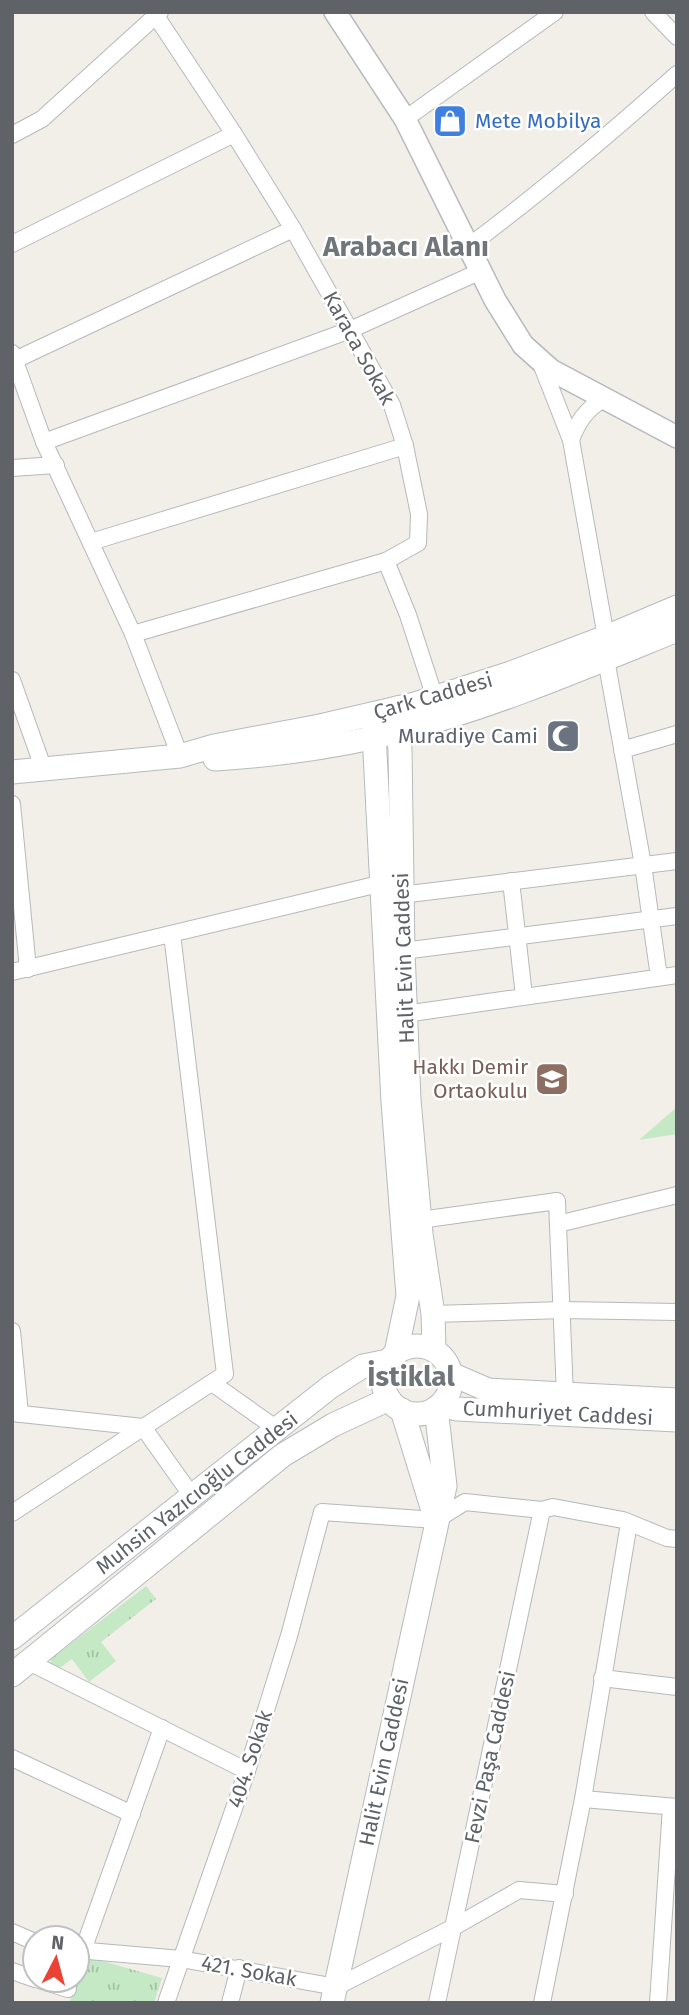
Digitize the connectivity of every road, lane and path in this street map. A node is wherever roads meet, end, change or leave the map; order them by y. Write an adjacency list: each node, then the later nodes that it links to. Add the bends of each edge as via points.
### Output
1 (335, 12): 7 (street)
2 (555, 12): 7 (street)
3 (653, 12): 5 (street)
4 (158, 14): 8 (street, Karaca Sokak); 9 (street, via 42,119)
5 (677, 37)
6 (677, 74): 12 (street, via 536,196)
7 (405, 119): 12 (street)
8 (234, 134): 10 (street, Karaca Sokak); 11 (street)
9 (12, 135)
10 (293, 229): 14 (street, Karaca Sokak); 15 (street)
11 (12, 244)
12 (469, 246): 13 (street)
13 (481, 271): 14 (street); 16 (street, via 523,345)
14 (350, 330): 20 (street); 21 (street, Karaca Sokak, via 392,405)
15 (14, 356): 20 (street)
16 (540, 360): 17 (street); 19 (street)
17 (603, 399): 18 (street); 19 (street, via 578,421)
18 (677, 437)
19 (571, 440): 29 (street)
20 (44, 442): 22 (street)
21 (405, 446): 24 (street); 25 (street, Karaca Sokak, via 419,514 418,543)
22 (55, 465): 23 (street); 24 (street)
23 (12, 468)
24 (91, 542): 28 (street)
25 (386, 561): 28 (street); 31 (street)
26 (677, 607): 29 (main road, Çark Caddesi)
27 (677, 630): 29 (main road, Çark Caddesi)
28 (133, 634): 38 (street)
29 (606, 648): 31 (main road, Çark Caddesi); 34 (main road, Çark Caddesi, via 482,706); 37 (street)
30 (12, 680): 39 (street)
31 (435, 698): 32 (main road, Çark Caddesi)
32 (397, 708): 33 (main road, Çark Caddesi); 34 (main road, Halit Evin Caddesi)
33 (373, 714): 36 (main road, Halit Evin Caddesi); 38 (main road, Çark Caddesi)
34 (399, 732): 36 (main road, Çark Caddesi); 45 (main road, Halit Evin Caddesi)
35 (677, 734): 37 (street)
36 (375, 737): 38 (main road, Çark Caddesi, via 227,758); 45 (main road, Halit Evin Caddesi)
37 (622, 750): 43 (street)
38 (180, 756): 39 (main road, Çark Caddesi)
39 (44, 770): 40 (main road, Çark Caddesi)
40 (12, 772)
41 (12, 804): 51 (street)
42 (677, 861): 43 (street)
43 (643, 865): 44 (street); 47 (street)
44 (511, 881): 45 (street); 49 (street)
45 (395, 886): 48 (street); 50 (main road, Halit Evin Caddesi); 64 (main road, Halit Evin Caddesi, via 393,1101 408,1296)
46 (677, 916): 47 (street)
47 (651, 920): 49 (street); 53 (street)
48 (172, 934): 51 (street); 66 (street, via 226,1374)
49 (517, 936): 50 (street); 54 (street)
50 (403, 951): 55 (main road, Halit Evin Caddesi)
51 (20, 970)
52 (677, 975): 53 (street)
53 (659, 977): 54 (street)
54 (524, 996): 55 (street)
55 (405, 1014): 57 (main road, Halit Evin Caddesi)
56 (677, 1195): 58 (street)
57 (420, 1220): 58 (street, via 557,1201); 61 (main road, Halit Evin Caddesi)
58 (558, 1224): 59 (street)
59 (563, 1310): 60 (street); 61 (street); 67 (street)
60 (677, 1312)
61 (433, 1314): 63 (main road, Halit Evin Caddesi)
62 (12, 1331): 71 (street)
63 (434, 1350): 64 (main road, via 410,1346); 65 (main road, via 445,1360)
64 (392, 1357): 69 (main road, via 383,1380); 74 (main road, Muhsin Yazıcıoğlu Caddesi, via 348,1374)
65 (450, 1374): 67 (main road, Cumhuriyet Caddesi, via 488,1390); 70 (main road, via 449,1390)
66 (212, 1383): 73 (street); 74 (street)
67 (565, 1395): 68 (main road, Cumhuriyet Caddesi)
68 (677, 1400)
69 (395, 1405): 70 (main road, via 419,1414); 78 (main road, Halit Evin Caddesi); 82 (main road, Muhsin Yazıcıoğlu Caddesi, via 332,1425 283,1455)
70 (438, 1406): 72 (main road, Cumhuriyet Caddesi); 78 (main road, Halit Evin Caddesi, via 445,1486)
71 (16, 1414): 73 (street)
72 (677, 1420)
73 (144, 1427): 75 (street); 77 (street)
74 (277, 1429): 75 (main road, Muhsin Yazıcıoğlu Caddesi)
75 (192, 1496): 81 (main road, Muhsin Yazıcıoğlu Caddesi)
76 (542, 1510): 78 (street, via 465,1502); 79 (street, via 553,1507); 93 (street, Fevzi Paşa Caddesi)
77 (12, 1513)
78 (436, 1520): 87 (street, 404. Sokak, via 323,1512); 97 (main road, Halit Evin Caddesi)
79 (629, 1523): 80 (street); 83 (street)
80 (677, 1539)
81 (12, 1638)
82 (21, 1668): 85 (street)
83 (602, 1678): 84 (street); 88 (street)
84 (677, 1687)
85 (162, 1728): 87 (street); 90 (street)
86 (12, 1758): 90 (street)
87 (247, 1771): 95 (street, 404. Sokak)
88 (583, 1799): 89 (street); 91 (street)
89 (674, 1807): 102 (street)
90 (132, 1814): 92 (street)
91 (565, 1894): 93 (street, via 520,1890); 101 (street)
92 (90, 1924)
93 (454, 1927): 97 (street); 100 (street, Fevzi Paşa Caddesi)
94 (91, 1951): 95 (street, 421. Sokak)
95 (181, 1959): 96 (street, 421. Sokak); 98 (street, 404. Sokak)
96 (239, 1968): 97 (street, 421. Sokak); 99 (street)
97 (334, 1995)
98 (166, 2003)
99 (230, 2003)
100 (437, 2003)
101 (542, 2003)
102 (658, 2003)

